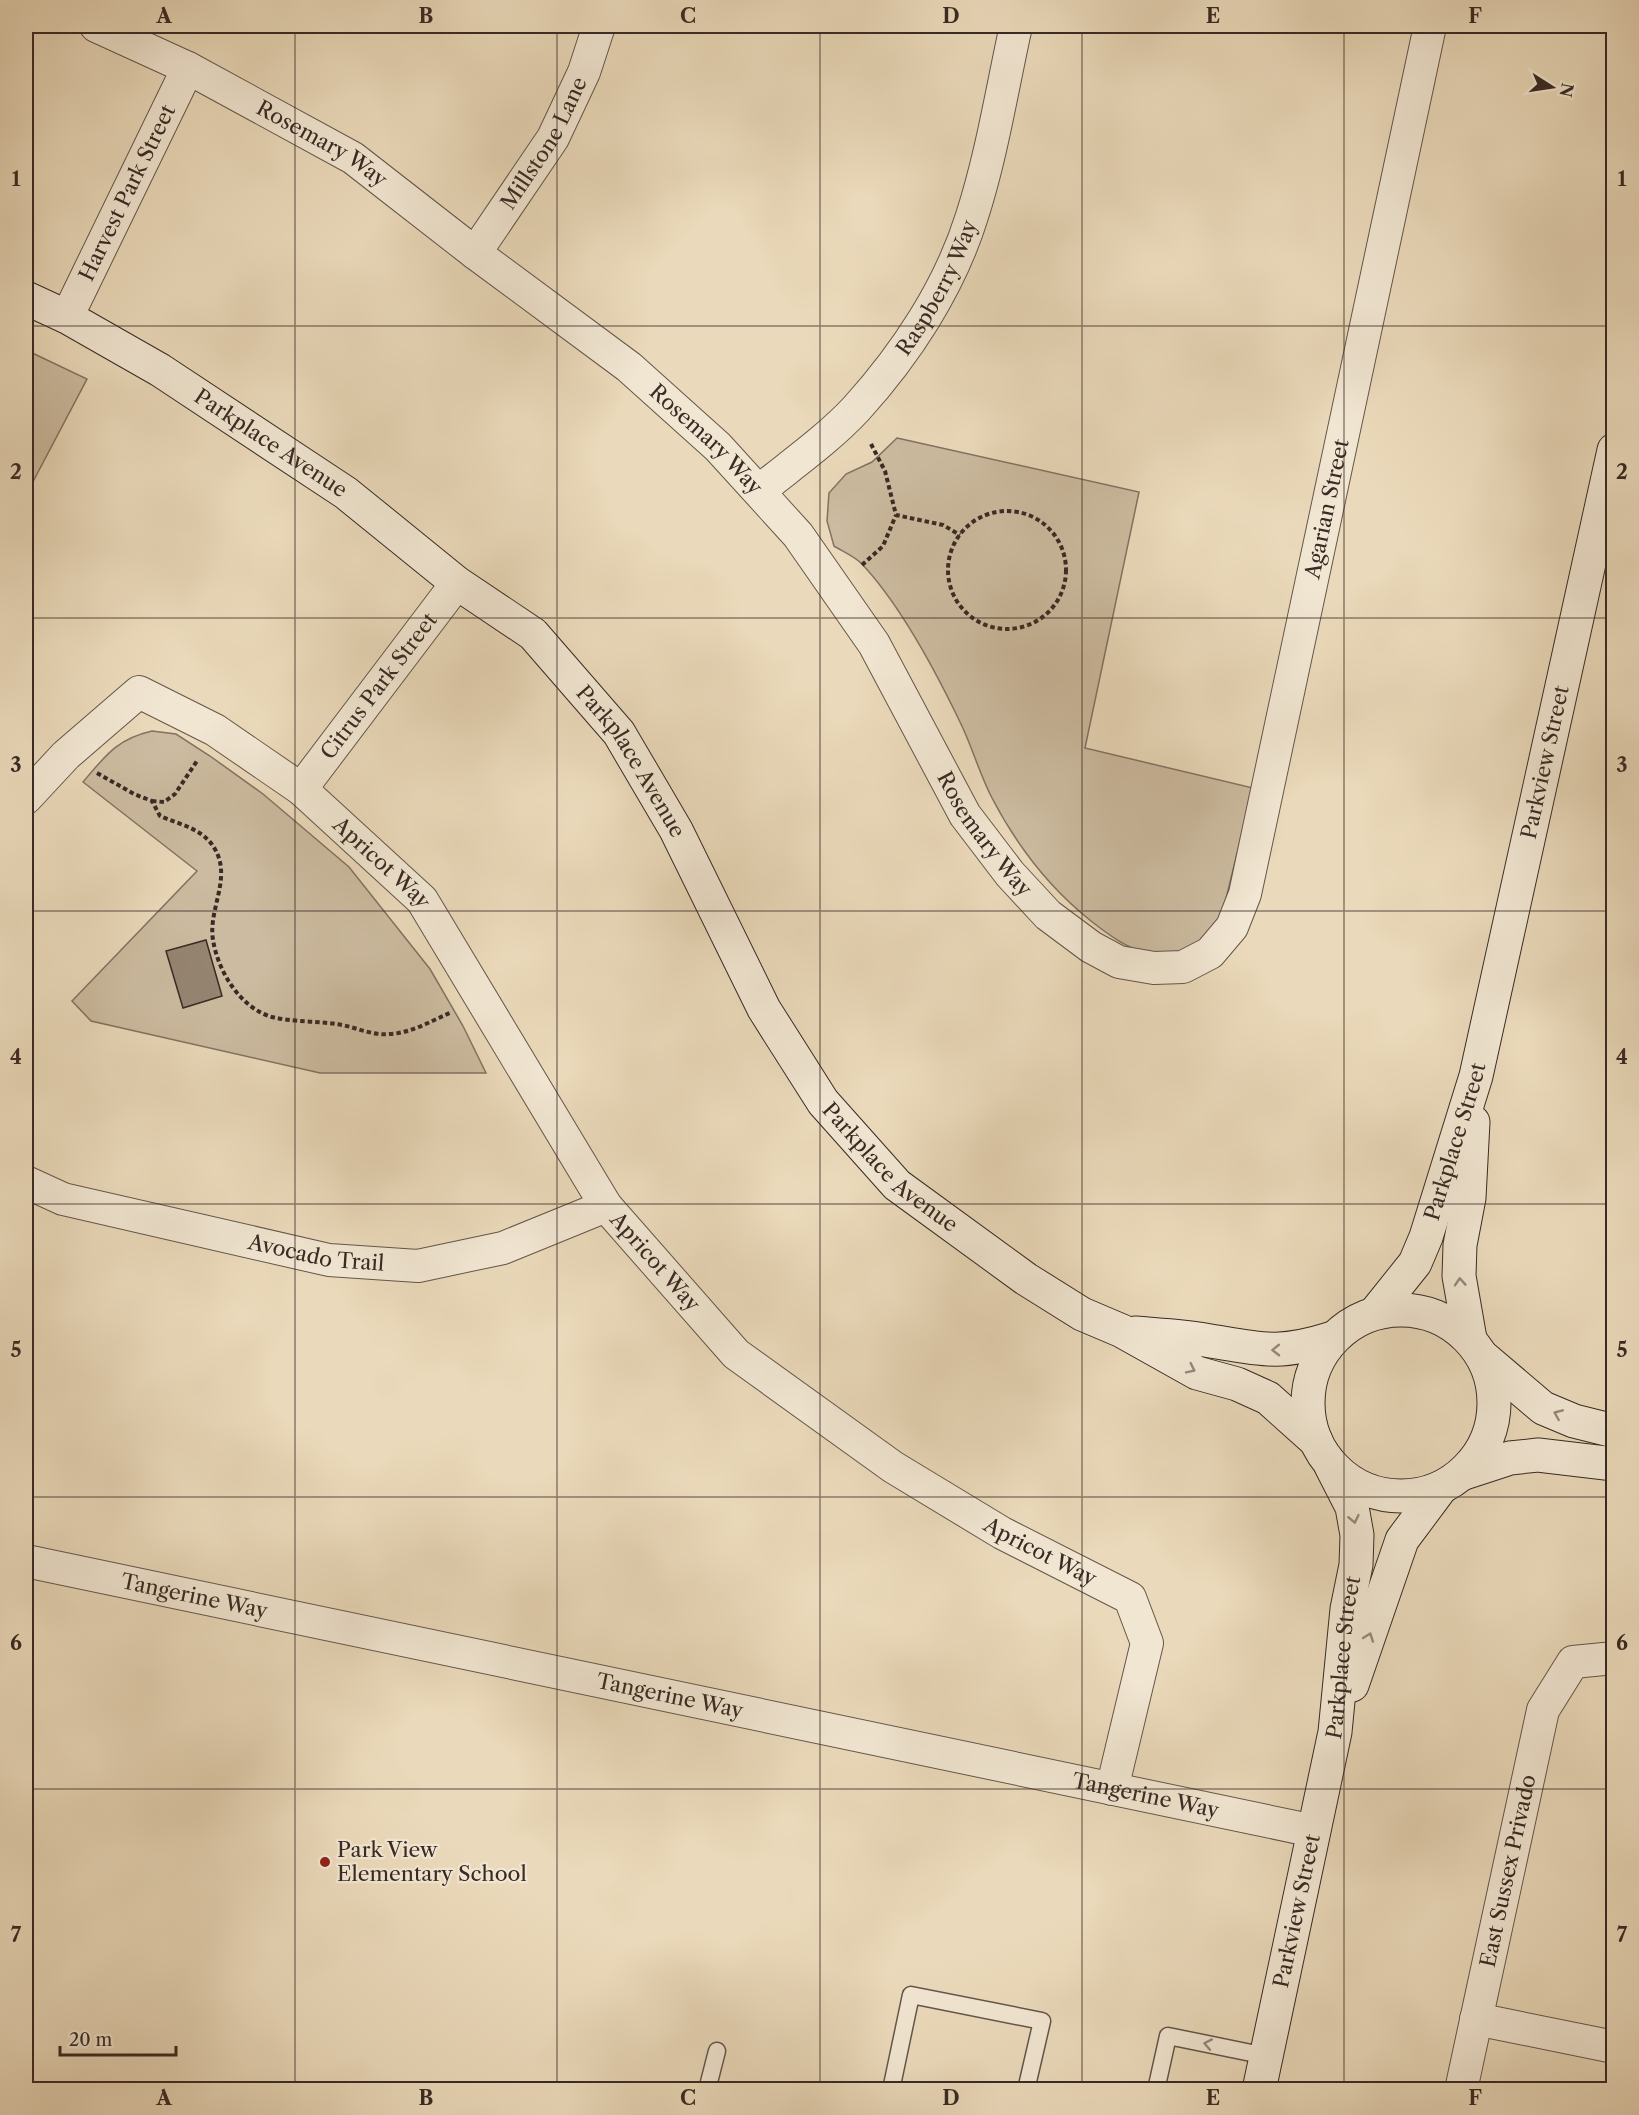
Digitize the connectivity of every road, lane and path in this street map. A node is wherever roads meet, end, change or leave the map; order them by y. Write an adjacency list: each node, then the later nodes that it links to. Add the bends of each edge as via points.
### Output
1 (96, 26): 5 (street, Rosemary Way)
2 (599, 26): 6 (street, Millstone Lane, via 584,72 553,138)
3 (1016, 26): 9 (street, Raspberry Way, via 978,194 954,260 909,343)
4 (1430, 26): 21 (street, Agarian Street, via 1245,894 1232,927 1210,953)
5 (188, 68): 6 (street, Rosemary Way, via 353,158); 8 (street, Harvest Park Street)
6 (475, 253): 11 (street, Rosemary Way, via 629,367 718,447)
7 (26, 298): 8 (street, Parkplace Avenue)
8 (67, 317): 14 (street, Parkplace Avenue, via 160,370 346,493)
9 (854, 411): 11 (street, Raspberry Way); 12 (path, via 885,471)
10 (1614, 450): 23 (street, Parkview Street)
11 (759, 491): 15 (street, Rosemary Way, via 798,535)
12 (896, 514): 13 (path, via 943,525); 15 (path, via 883,546)
13 (960, 535): 13 (path, via 981,517 999,511 1036,518 1052,531 1062,548 1066,568 1063,588 1054,606 1038,620 1020,627 1000,628 982,623 966,612 949,579 949,560)
14 (458, 583): 18 (street, Citrus Park Street); 27 (street, Parkplace Avenue, via 533,634 619,733 676,830 764,1009 824,1102 897,1185 1026,1279 1082,1314)
15 (834, 587): 21 (street, Rosemary Way, via 874,644 965,815 1017,882 1048,915 1119,963)
16 (214, 730): 17 (street, Apricot Way, via 139,692); 18 (street, Apricot Way); 20 (path, via 175,794 164,802)
17 (66, 754): 19 (street); 20 (path)
18 (301, 789): 22 (street, Apricot Way, via 422,900)
19 (26, 798)
20 (152, 801): 22 (path, via 160,816 204,834 215,849 222,876 213,915 213,942 227,978 249,1005 271,1016 389,1034 414,1029)
21 (1183, 967)
22 (481, 999): 25 (street, Apricot Way)
23 (1476, 1076): 26 (street, Parkplace Street, via 1415,1263); 29 (street, Parkplace Street, one-way to 23, via 1461,1300 1460,1255 1469,1198)
24 (26, 1182): 25 (street, Avocado Trail, via 63,1199 329,1260 418,1266 503,1248)
25 (606, 1206): 37 (street, Apricot Way, via 736,1354 893,1467 1002,1533 1130,1598 1147,1643)
26 (1375, 1313): 28 (street); 29 (street, via 1401,1309 1426,1312 1450,1322)
27 (1122, 1331): 28 (street, Parkplace Avenue, one-way to 27, via 1303,1348 1276,1351); 31 (street, Parkplace Avenue, one-way to 31, via 1197,1372 1268,1398)
28 (1333, 1338): 31 (street, via 1318,1361 1309,1387 1308,1414)
29 (1476, 1348): 30 (street, one-way to 29, via 1544,1408); 33 (street, via 1492,1380 1495,1405 1491,1430 1481,1453)
30 (1614, 1431)
31 (1324, 1453): 33 (street, via 1354,1484 1382,1495 1411,1496); 36 (street, Parkplace Street, one-way to 36, via 1352,1507 1358,1535)
32 (1614, 1464): 33 (street, via 1538,1455 1510,1458)
33 (1452, 1481): 36 (street, Parkplace Street, one-way to 33, via 1402,1540)
34 (26, 1561): 37 (street, Tangerine Way)
35 (1614, 1658): 39 (street, East Sussex Privado, via 1574,1662 1543,1710)
36 (1335, 1732): 38 (street, Parkview Street)
37 (1112, 1789): 38 (street, Tangerine Way)
38 (1314, 1831): 42 (street, Parkview Street)
39 (1476, 2019): 40 (street); 48 (street, East Sussex Privado)
40 (1614, 2047)
41 (717, 2051): 43 (lane)
42 (1266, 2056): 46 (lane, one-way to 46, via 1168,2036); 47 (street, Parkview Street)
43 (707, 2090)
44 (891, 2090): 45 (lane, via 911,1995 1042,2021)
45 (1026, 2090)
46 (1156, 2090)
47 (1259, 2090)
48 (1461, 2090)

